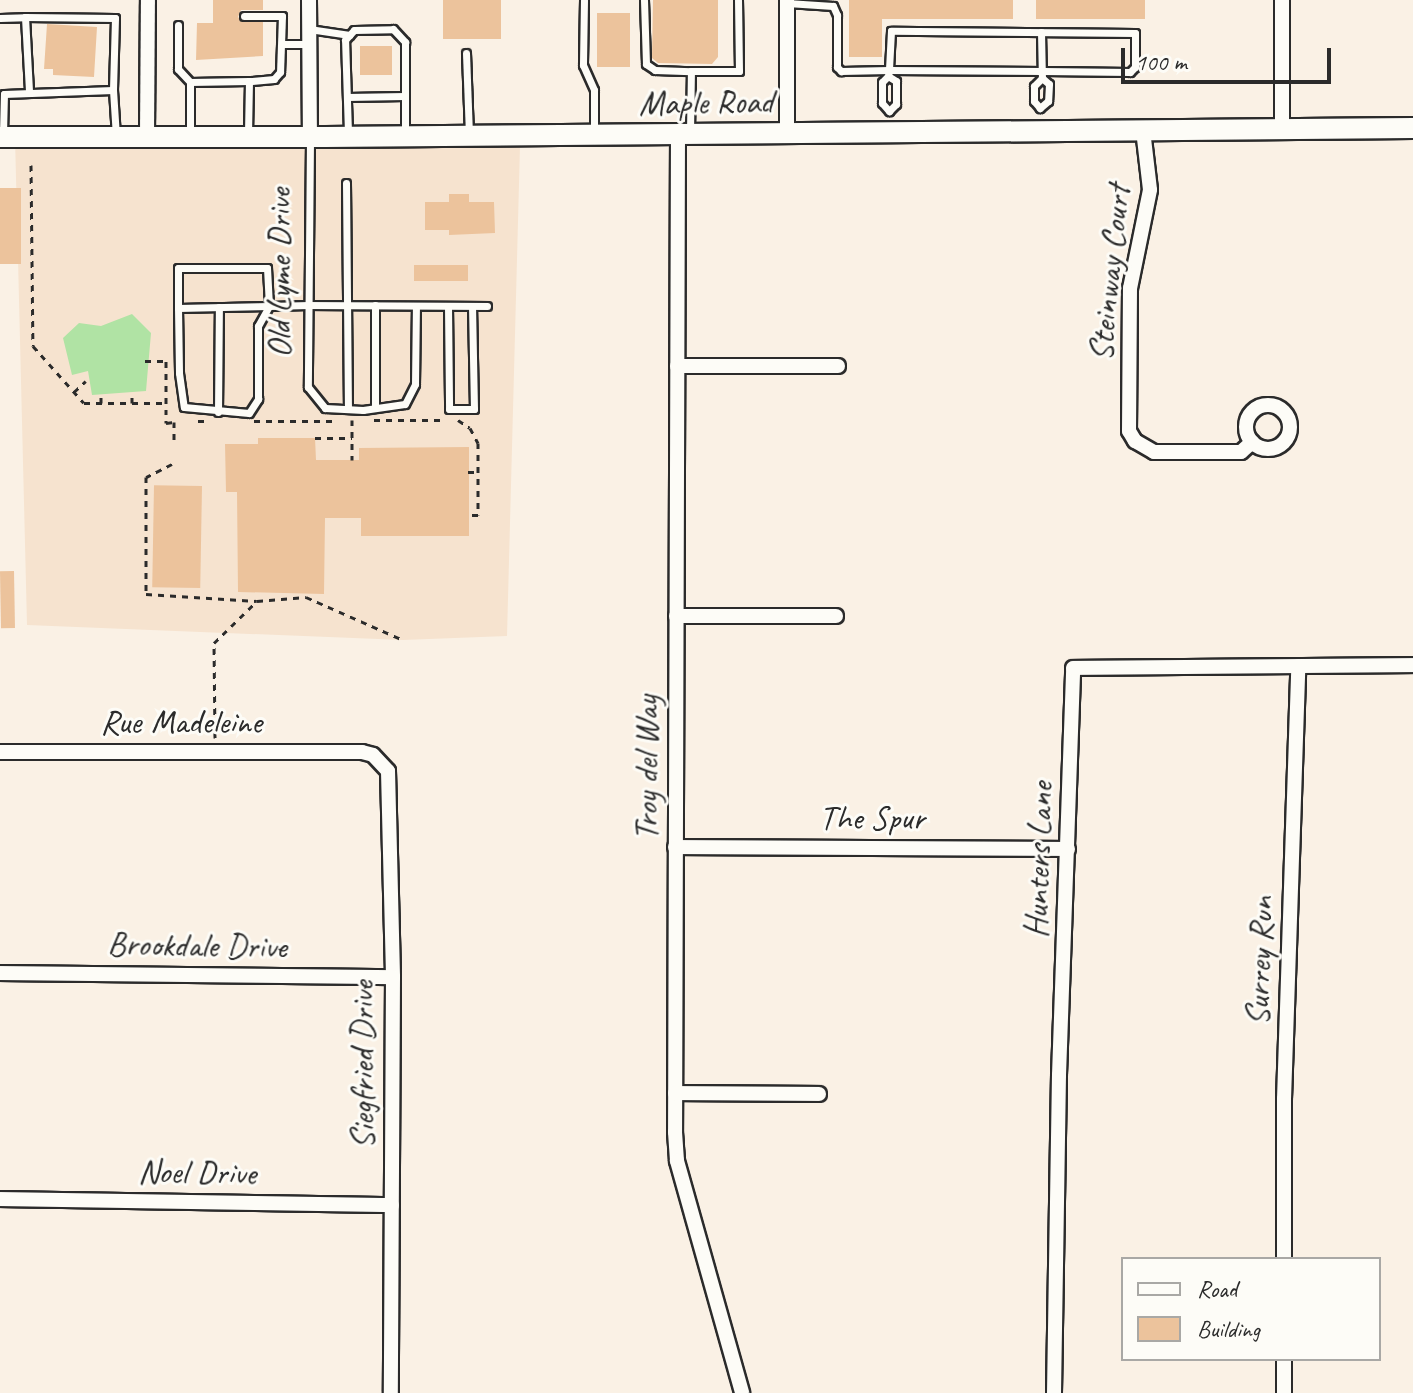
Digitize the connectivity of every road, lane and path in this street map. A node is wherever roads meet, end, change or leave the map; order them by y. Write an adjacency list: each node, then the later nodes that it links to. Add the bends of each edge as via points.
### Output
1 (148, 0): 35 (street)
2 (309, 0): 14 (street, Old Lyme Drive)
3 (584, 0): 42 (lane, via 583,65 594,90)
4 (644, 0): 17 (lane, via 646,64 655,70)
5 (738, 0): 17 (lane, via 739,71)
6 (1282, 0): 30 (street)
7 (787, 2): 18 (lane, via 833,6 841,71); 34 (street)
8 (244, 16): 15 (lane, via 282,16)
9 (25, 17): 10 (lane); 22 (lane, via 115,18); 23 (lane)
10 (0, 18)
11 (178, 25): 21 (lane, via 178,69)
12 (1041, 32): 18 (lane, via 891,31); 19 (lane); 19 (lane, via 1135,33 1135,67 1130,72)
13 (350, 35): 14 (lane); 24 (lane, via 354,30 393,29 405,42); 26 (lane, via 345,40)
14 (310, 36): 15 (lane); 43 (street, Old Lyme Drive)
15 (283, 44): 20 (lane, via 283,63 274,79)
16 (466, 53): 41 (lane)
17 (691, 71): 36 (lane)
18 (888, 73): 19 (lane); 28 (lane, via 882,82 882,103); 28 (lane, via 896,81 896,104)
19 (1042, 74): 27 (lane, via 1034,86); 27 (lane, via 1049,84 1048,101)
20 (249, 81): 21 (lane); 40 (lane)
21 (190, 82): 39 (lane)
22 (113, 90): 23 (lane); 38 (lane)
23 (29, 91): 25 (lane)
24 (405, 96): 26 (lane); 45 (lane)
25 (2, 97): 37 (lane)
26 (347, 97): 44 (lane)
27 (1040, 108): 32 (lane)
28 (889, 111): 33 (lane)
29 (1413, 128): 30 (main road, Maple Road)
30 (1282, 129): 31 (main road, Maple Road)
31 (1143, 130): 32 (main road, Maple Road); 77 (street, Steinway Court, via 1150,190 1130,288 1129,431 1154,452 1241,452)
32 (1033, 131): 33 (main road, Maple Road)
33 (888, 133): 34 (main road, Maple Road)
34 (787, 134): 36 (main road, Maple Road)
35 (147, 135): 38 (main road, Maple Road); 39 (main road, Maple Road)
36 (684, 135): 42 (main road, Maple Road); 59 (street, Troy del Way)
37 (2, 136): 38 (main road, Maple Road)
38 (116, 136)
39 (190, 136): 40 (main road, Maple Road)
40 (248, 136): 43 (main road, Maple Road)
41 (469, 136): 42 (main road, Maple Road); 45 (main road, Maple Road)
42 (594, 136)
43 (310, 137): 44 (main road, Maple Road); 48 (lane, Old Lyme Drive)
44 (348, 137): 45 (main road, Maple Road)
45 (405, 137)
46 (31, 165): 63 (path, via 33,346)
47 (346, 183): 49 (lane)
48 (309, 305): 49 (lane); 51 (lane); 69 (lane, Old Lyme Drive, via 308,387 325,408)
49 (347, 305): 50 (lane); 69 (lane)
50 (375, 305): 52 (lane); 68 (lane)
51 (269, 306): 56 (lane); 57 (lane, via 267,268 178,268); 70 (lane, via 258,326 258,399 249,413)
52 (416, 306): 53 (lane); 68 (lane, Old Lyme Drive, via 415,384 405,404)
53 (448, 306): 54 (lane); 54 (lane, via 449,409 474,409)
54 (472, 306): 55 (lane)
55 (487, 306)
56 (219, 307): 57 (lane); 70 (lane)
57 (178, 308): 70 (lane, via 184,407)
58 (145, 361): 67 (path, via 166,361)
59 (677, 366): 60 (street); 85 (street, Troy del Way)
60 (838, 366)
61 (86, 381): 63 (path)
62 (132, 392): 66 (path)
63 (74, 393): 65 (path, via 84,403)
64 (101, 394): 65 (path)
65 (101, 403): 66 (path)
66 (132, 403): 67 (path)
67 (166, 403): 78 (path, via 166,423 174,422)
68 (375, 408): 69 (lane, Old Lyme Drive)
69 (348, 409)
70 (218, 412)
71 (367, 420): 82 (path, via 458,420 478,443)
72 (198, 421): 73 (path)
73 (213, 421)
74 (244, 421): 76 (path, via 352,420)
75 (315, 438): 76 (path)
76 (352, 438): 79 (path)
77 (1252, 442)
78 (174, 445)
79 (352, 460)
80 (172, 464): 84 (path, via 146,477 146,594)
81 (468, 472): 82 (path)
82 (478, 472): 83 (path, via 478,515)
83 (470, 515)
84 (257, 601): 87 (path, via 306,597); 90 (path, via 214,643)
85 (676, 616): 86 (street); 93 (street, Troy del Way)
86 (836, 616)
87 (403, 640)
88 (1413, 665): 89 (street, Hunters Lane)
89 (1298, 666): 94 (street, Hunters Lane, via 1073,668); 101 (street, Surrey Run)
90 (215, 738)
91 (0, 752): 92 (street, Rue Madeleine)
92 (362, 752): 96 (street, Siegfried Drive, via 382,761 391,780)
93 (675, 847): 94 (street, The Spur); 97 (street, Troy del Way)
94 (1068, 849): 105 (street, Hunters Lane)
95 (0, 973): 96 (street, Brookdale Drive)
96 (393, 977): 100 (street, Siegfried Drive)
97 (675, 1093): 98 (street); 104 (street, Troy del Way, via 677,1161)
98 (819, 1094)
99 (0, 1199): 100 (street, Noel Drive)
100 (392, 1205): 103 (street, Siegfried Drive)
101 (1284, 1257)
102 (1284, 1361): 106 (street)
103 (391, 1393)
104 (742, 1393)
105 (1054, 1393)
106 (1284, 1393)

